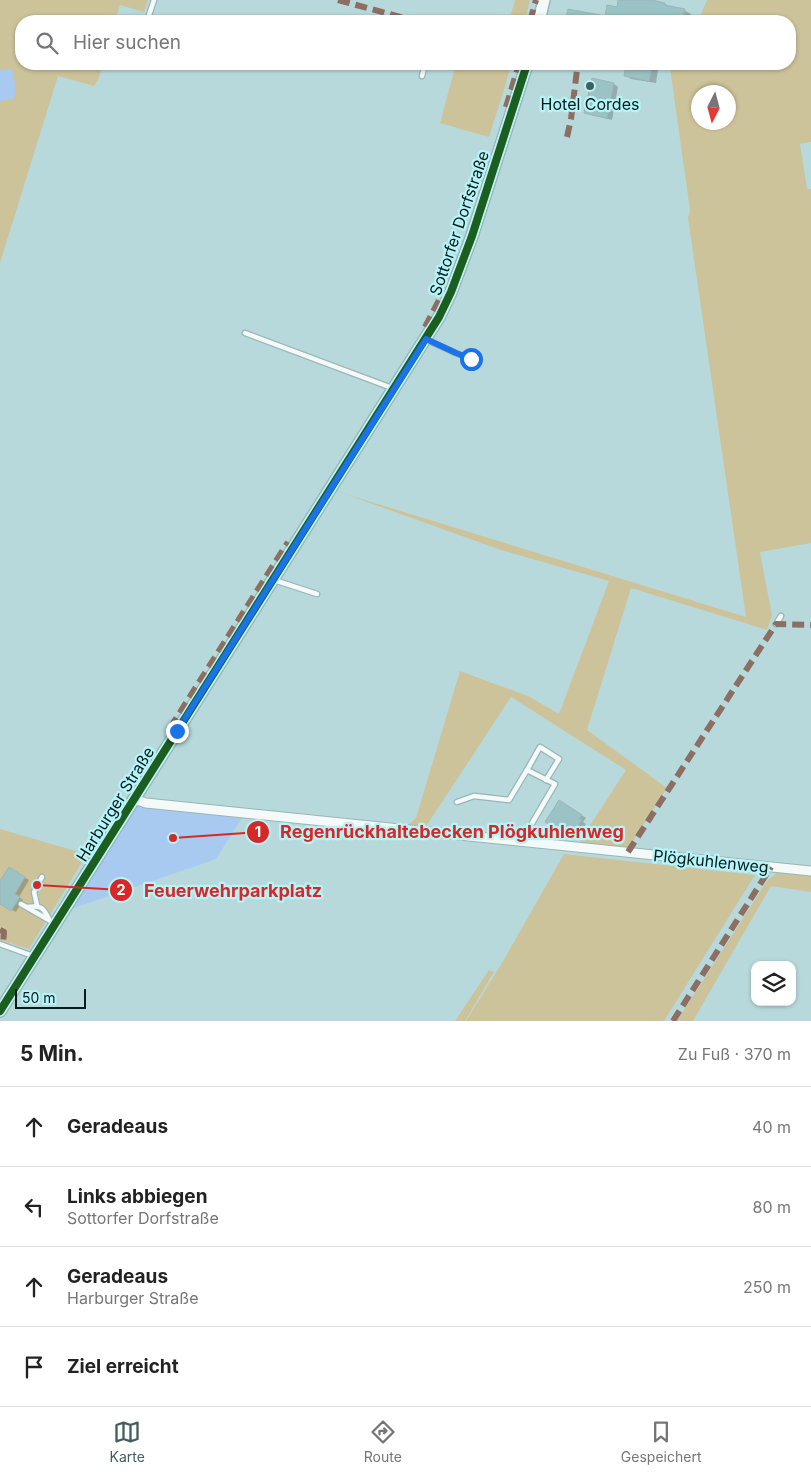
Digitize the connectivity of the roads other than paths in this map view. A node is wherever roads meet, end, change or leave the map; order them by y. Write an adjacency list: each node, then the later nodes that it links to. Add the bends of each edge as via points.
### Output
1 (154, 0): 3 (lane)
2 (544, 0): 4 (street)
3 (149, 15)
4 (540, 15)
5 (424, 70): 7 (lane)
6 (525, 70): 9 (street, Sottorfer Dorfstraße, via 462,264)
7 (422, 76)
8 (245, 333): 11 (lane)
9 (426, 339): 10 (lane); 11 (street, Sottorfer Dorfstraße)
10 (471, 359)
11 (394, 389): 12 (street, Sottorfer Dorfstraße)
12 (365, 434): 13 (street, Harburger Straße)
13 (273, 580): 14 (lane); 19 (street, Harburger Straße)
14 (316, 594)
15 (782, 616): 16 (lane)
16 (776, 624)
17 (527, 770): 18 (lane); 18 (lane, via 540,747 559,759); 20 (lane, via 509,800 474,796)
18 (546, 780): 21 (lane, via 555,784 531,825)
19 (134, 799): 21 (street, Plögkuhlenweg, via 146,803); 27 (street, Harburger Straße)
20 (457, 802)
21 (527, 843): 22 (street, Plögkuhlenweg)
22 (811, 872)
23 (42, 877): 25 (lane, via 34,892)
24 (21, 904): 26 (lane)
25 (37, 905): 26 (lane); 27 (lane)
26 (27, 907): 27 (lane)
27 (53, 922): 29 (street, Harburger Straße)
28 (0, 944): 29 (lane)
29 (34, 957): 30 (street, Harburger Straße)
30 (0, 1011)

